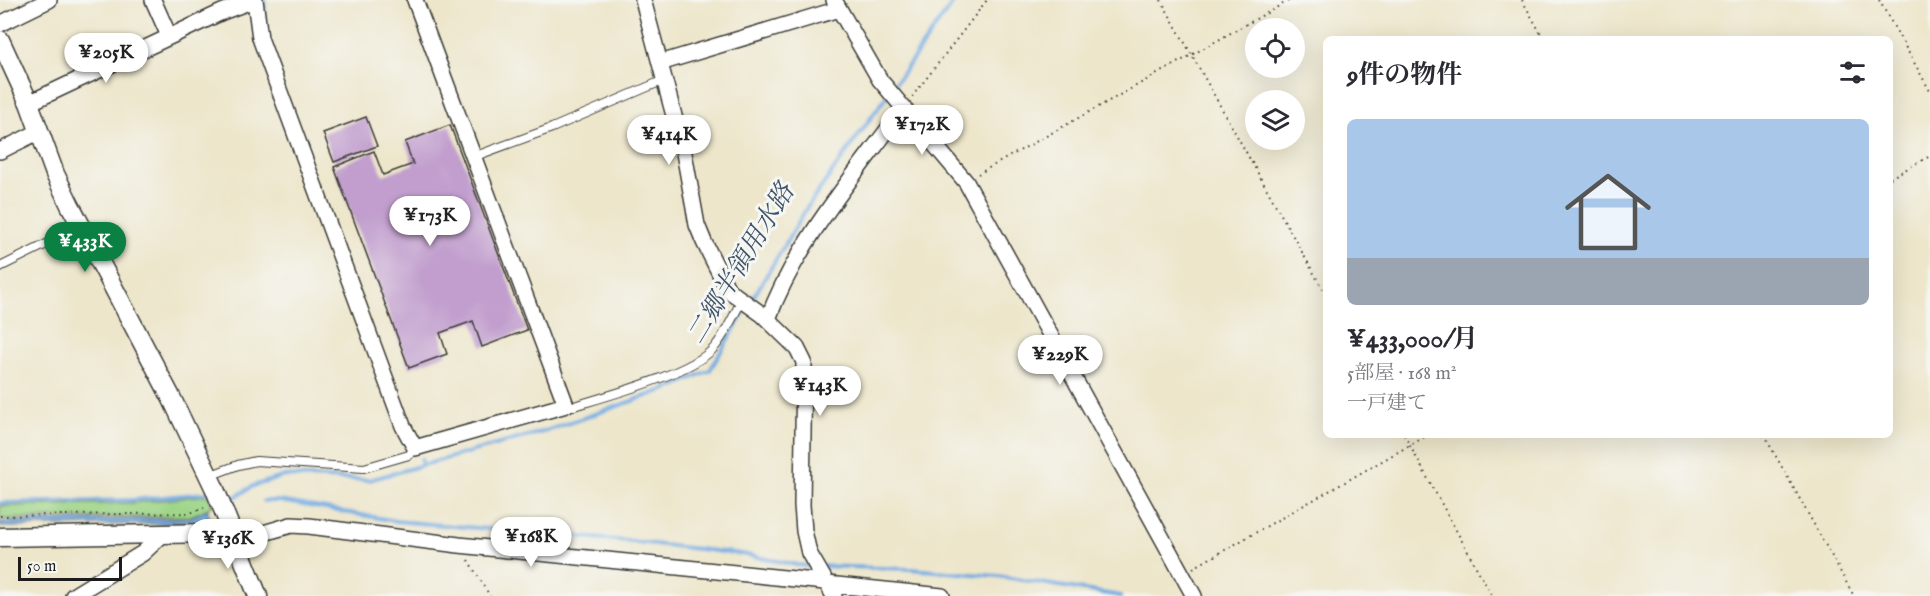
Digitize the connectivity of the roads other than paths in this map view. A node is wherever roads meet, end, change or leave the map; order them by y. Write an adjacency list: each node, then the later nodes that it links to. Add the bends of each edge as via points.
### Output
1 (49, 0): 8 (street)
2 (153, 0): 9 (street)
3 (254, 0): 7 (street); 24 (street, via 260,38 403,426)
4 (415, 0): 18 (street)
5 (643, 0): 11 (street)
6 (836, 4): 11 (street); 15 (street, via 880,80)
7 (219, 6): 9 (street)
8 (0, 24)
9 (169, 36): 14 (street)
10 (0, 40): 12 (street)
11 (660, 63): 13 (street)
12 (5, 65): 14 (street)
13 (664, 80): 18 (lane); 21 (street, via 684,153 697,225 728,290)
14 (29, 103): 16 (street)
15 (903, 109): 22 (street, via 794,261); 33 (street, via 966,182)
16 (40, 131): 17 (street); 19 (street, via 55,174)
17 (0, 151)
18 (473, 157): 23 (street)
19 (81, 227): 20 (lane); 25 (street)
20 (0, 267)
21 (742, 300): 22 (street); 23 (lane, via 726,330 705,356 632,388)
22 (766, 317): 29 (street, via 797,348 804,362 802,505 809,553)
23 (566, 405): 24 (street)
24 (415, 448): 25 (lane, via 409,455 364,468 256,461 238,465)
25 (211, 481): 26 (street)
26 (231, 529): 27 (street); 29 (street, via 291,525); 31 (street)
27 (162, 534): 28 (street); 30 (street, via 143,552)
28 (0, 537)
29 (827, 584): 32 (street)
30 (73, 596)
31 (258, 596)
32 (942, 596)
33 (1194, 596)

